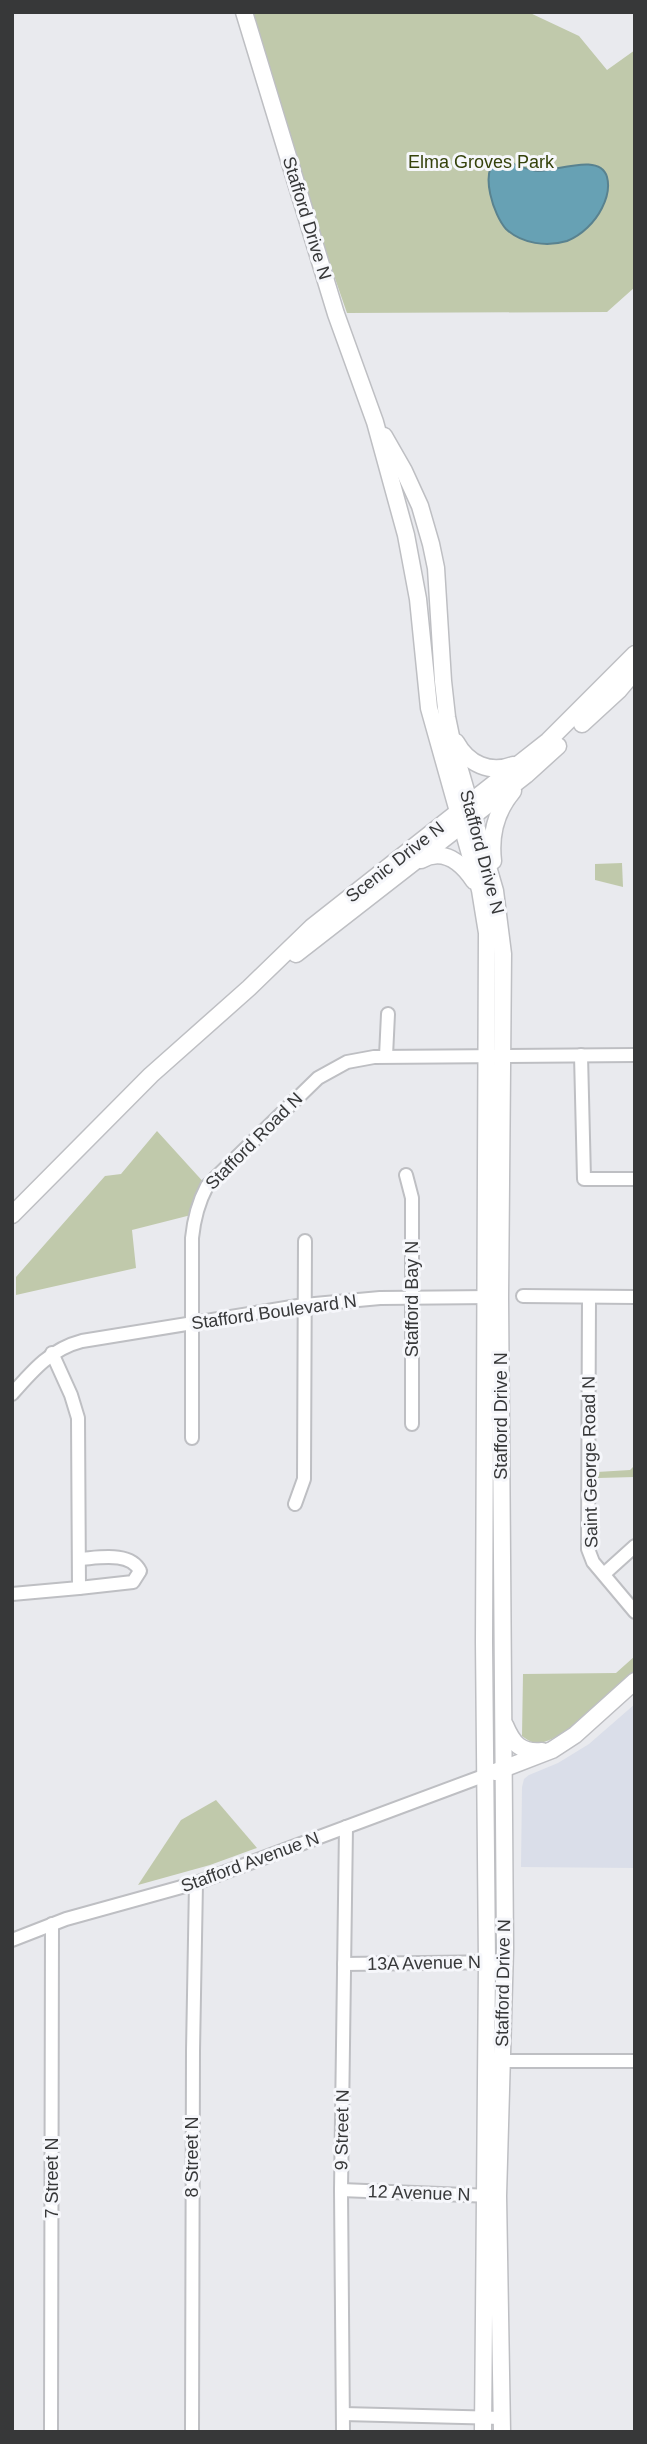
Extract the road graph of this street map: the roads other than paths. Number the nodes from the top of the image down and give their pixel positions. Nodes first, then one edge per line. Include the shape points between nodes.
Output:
1 (244, 12) edge
2 (375, 422) junction
3 (635, 654) edge
4 (635, 671) edge
5 (447, 717) junction
6 (525, 768) junction
7 (465, 814) junction
8 (410, 866) junction
9 (487, 890) junction
10 (249, 988) junction
11 (388, 1014) dead end
12 (501, 1055) junction
13 (581, 1055) junction
14 (635, 1055) edge
15 (386, 1056) junction
16 (484, 1057) junction
17 (406, 1175) dead end
18 (635, 1179) edge
19 (12, 1215) edge
20 (305, 1241) dead end
21 (523, 1296) dead end
22 (412, 1297) junction
23 (492, 1297) junction
24 (589, 1297) junction
25 (635, 1297) edge
26 (304, 1305) junction
27 (192, 1323) junction
28 (52, 1353) junction
29 (12, 1394) edge
30 (412, 1424) dead end
31 (192, 1438) dead end
32 (295, 1504) dead end
33 (635, 1546) edge
34 (79, 1559) junction
35 (604, 1574) junction
36 (79, 1588) junction
37 (12, 1594) edge
38 (635, 1612) edge
39 (635, 1681) edge
40 (503, 1719) junction
41 (552, 1750) junction
42 (503, 1770) junction
43 (486, 1775) junction
44 (346, 1827) junction
45 (196, 1883) junction
46 (52, 1923) junction
47 (12, 1940) edge
48 (487, 1962) junction
49 (504, 1962) junction
50 (344, 1964) junction
51 (494, 2061) junction
52 (635, 2061) edge
53 (341, 2190) junction
54 (491, 2196) junction
55 (342, 2414) junction
56 (483, 2424) edge
57 (502, 2425) edge
58 (51, 2432) edge
59 (192, 2432) edge
60 (342, 2432) edge

1 - 2 main road, Stafford Drive N via 336,314
2 - 5 main road, Stafford Drive N via 404,471 431,544
2 - 7 main road, Stafford Drive N via 413,562 429,708
3 - 6 main road, Scenic Drive N
4 - 6 main road, Scenic Drive N via 619,690
5 - 6 main road via 460,749 473,761 497,769
5 - 7 main road, Stafford Drive N
6 - 7 main road, Scenic Drive N
6 - 9 main road via 495,822 496,875
7 - 8 main road, Scenic Drive N
7 - 9 main road, Stafford Drive N
7 - 10 main road, Scenic Drive N via 312,928
8 - 9 main road via 428,856 450,859
8 - 10 main road, Scenic Drive N
9 - 12 main road, Stafford Drive N via 503,954
9 - 16 main road, Stafford Drive N
10 - 19 main road, Scenic Drive N via 151,1076
11 - 15 street
12 - 13 street, Stafford Road N
12 - 16 street, Stafford Road N
12 - 23 main road, Stafford Drive N
13 - 14 street, Stafford Road N
13 - 18 street via 584,1179
15 - 16 street, Stafford Road N
15 - 27 street, Stafford Road N via 347,1062 318,1078 207,1185 193,1225
16 - 23 main road, Stafford Drive N
17 - 22 street, Stafford Bay N via 412,1198
20 - 26 street
21 - 24 street
22 - 23 street, Stafford Boulevard N
22 - 26 street, Stafford Boulevard N
22 - 30 street, Stafford Bay N
23 - 40 main road, Stafford Drive N
23 - 43 main road, Stafford Drive N
24 - 25 street
24 - 35 street, Saint George Road N via 588,1549
26 - 27 street, Stafford Boulevard N
26 - 32 street via 304,1479
27 - 28 street, Stafford Boulevard N via 82,1341
27 - 31 street
28 - 29 street, Stafford Boulevard N
28 - 34 street via 78,1418
33 - 35 street
34 - 36 street
34 - 36 street via 126,1558 140,1571 125,1585
35 - 38 street, Saint George Road N
36 - 37 street
39 - 41 main road
40 - 41 main road via 511,1738 526,1751
40 - 42 main road, Stafford Drive N
41 - 42 main road
42 - 43 main road
42 - 49 main road, Stafford Drive N
43 - 44 street, Stafford Avenue N
43 - 48 main road, Stafford Drive N
44 - 45 street, Stafford Avenue N
44 - 50 street, 9 Street N
45 - 46 street, Stafford Avenue N
45 - 59 street, 8 Street N
46 - 47 street, Stafford Avenue N
46 - 58 street, 7 Street N
48 - 49 street, 13A Avenue N
48 - 50 street, 13A Avenue N
48 - 51 main road, Stafford Drive N
49 - 51 main road, Stafford Drive N
50 - 53 street, 9 Street N
51 - 52 street
51 - 54 main road, Stafford Drive N
53 - 54 street, 12 Avenue N
53 - 55 street, 9 Street N
54 - 56 main road, Stafford Drive N
54 - 57 main road, Stafford Drive N
55 - 56 street
55 - 60 street, 9 Street N
56 - 57 street

